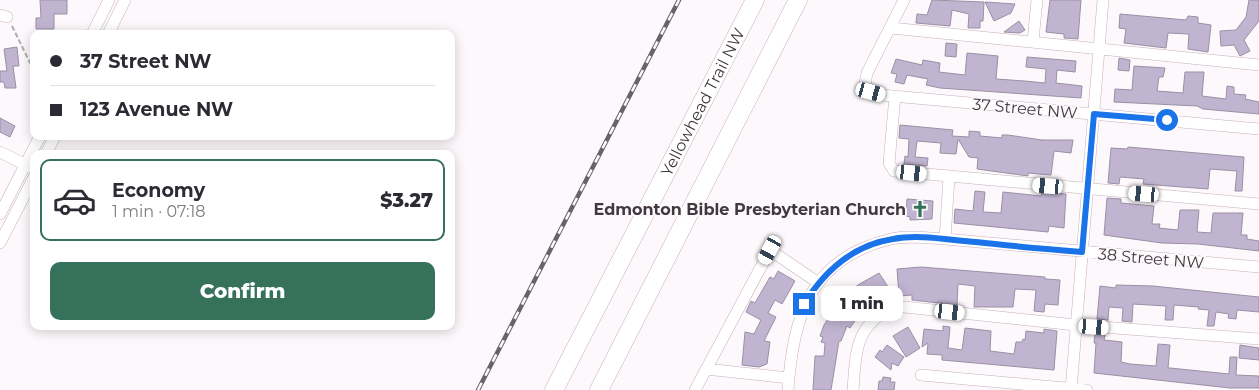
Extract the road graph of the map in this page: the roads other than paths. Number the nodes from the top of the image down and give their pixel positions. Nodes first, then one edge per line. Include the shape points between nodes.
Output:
1 (109, 0) edge
2 (125, 0) edge
3 (754, 0) edge
4 (798, 0) edge
5 (904, 0) edge
6 (1037, 0) edge
7 (1103, 0) edge
8 (890, 28) junction
9 (94, 30) edge
10 (110, 30) edge
11 (1034, 41) junction
12 (1099, 48) junction
13 (1259, 65) edge
14 (895, 96) junction
15 (1094, 114) junction
16 (1259, 129) edge
17 (0, 152) edge
18 (29, 167) edge
19 (949, 177) junction
20 (30, 185) edge
21 (1087, 190) junction
22 (1259, 204) edge
23 (0, 214) edge
24 (945, 239) junction
25 (0, 243) edge
26 (1082, 252) junction
27 (1259, 267) edge
28 (818, 282) junction
29 (1076, 325) junction
30 (1259, 339) edge
31 (706, 369) junction
32 (921, 375) dead end
33 (789, 378) junction
34 (1071, 389) edge
35 (554, 390) edge
36 (599, 390) edge
37 (695, 390) edge
38 (788, 390) edge
39 (853, 390) edge
40 (1087, 390) edge

1 - 9 street
2 - 10 street
3 - 35 highway, Yellowhead Trail NW
4 - 36 highway
5 - 8 street
6 - 11 street
7 - 12 street
8 - 11 street
8 - 14 street, 37 Street NW via 867,73 866,84 871,92
11 - 12 street
12 - 13 street
12 - 15 street
14 - 15 street, 37 Street NW
14 - 19 street via 889,163 894,171
15 - 16 street, 37 Street NW
15 - 21 street
17 - 18 street
18 - 23 street
19 - 21 street
19 - 24 street
20 - 25 street
21 - 22 street
21 - 26 street
24 - 26 street, 38 Street NW
24 - 28 street, 38 Street NW via 909,238 865,248 840,262
26 - 27 street, 38 Street NW
26 - 29 street
28 - 31 street via 770,250
28 - 33 street, 38 Street NW via 804,304 794,337
29 - 30 street
29 - 34 street
29 - 39 street via 895,306 879,313 859,340
31 - 33 street
31 - 37 street
32 - 34 street
33 - 38 street, 38 Street NW
34 - 40 street

